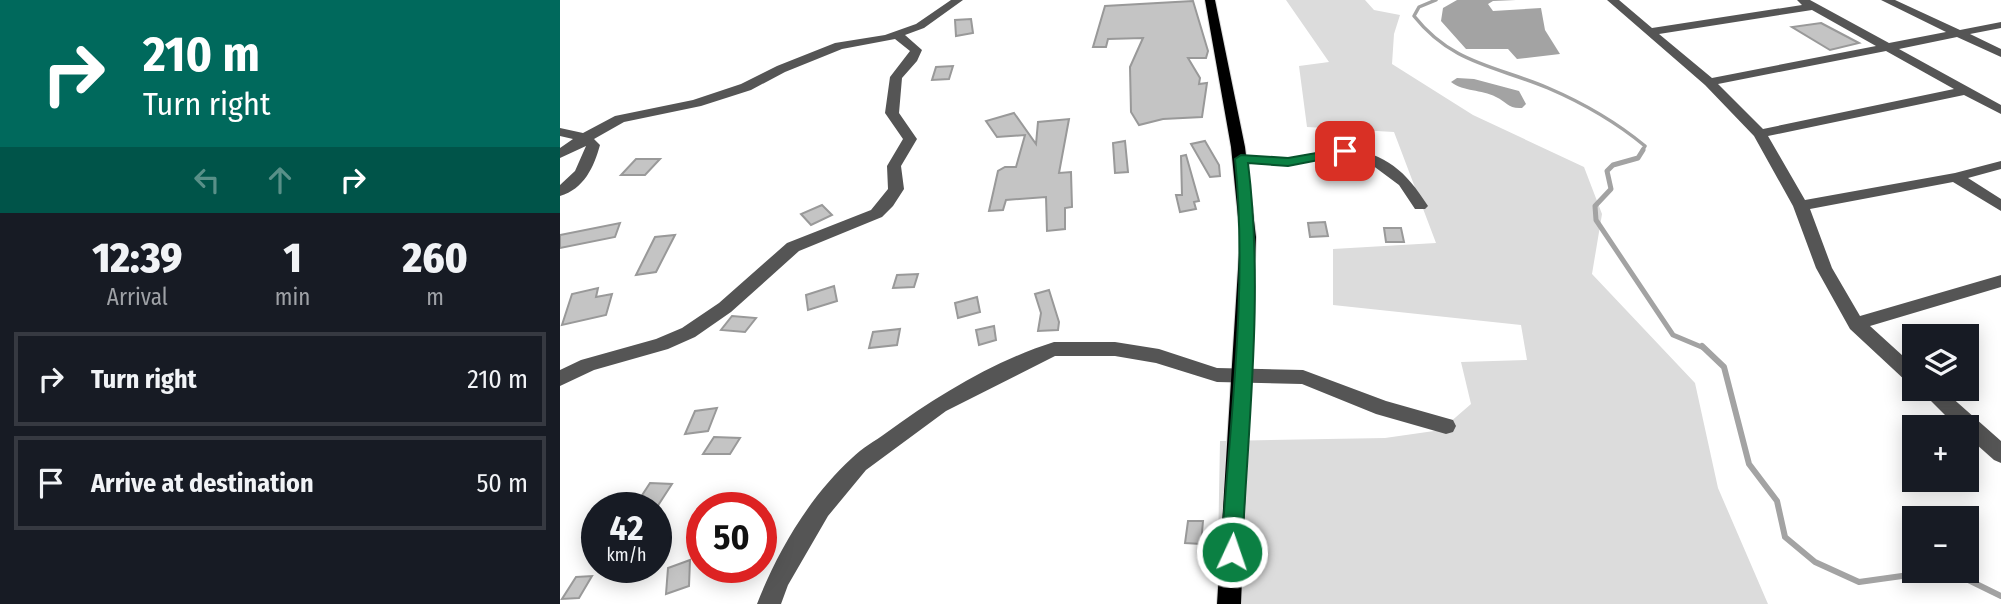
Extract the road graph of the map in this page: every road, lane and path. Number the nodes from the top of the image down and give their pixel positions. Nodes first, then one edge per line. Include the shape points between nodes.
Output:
1 (958, 0) edge
2 (1210, 0) edge
3 (1612, 0) edge
4 (1802, 0) edge
5 (1886, 0) edge
6 (1815, 6) junction
7 (2001, 25) edge
8 (1651, 32) junction
9 (1959, 32) junction
10 (897, 34) junction
11 (1892, 49) junction
12 (2001, 52) edge
13 (1709, 82) junction
14 (1965, 91) junction
15 (2001, 110) edge
16 (560, 132) edge
17 (1760, 134) junction
18 (584, 138) junction
19 (560, 154) edge
20 (1241, 159) junction
21 (2001, 165) edge
22 (1956, 177) junction
23 (560, 191) edge
24 (1420, 206) dead end
25 (1801, 206) junction
26 (2001, 206) edge
27 (1992, 284) edge
28 (2001, 299) edge
29 (1856, 324) junction
30 (1902, 366) edge
31 (1241, 376) junction
32 (560, 379) edge
33 (1942, 401) edge
34 (1446, 426) dead end
35 (2001, 454) edge
36 (769, 604) edge
37 (1229, 604) edge

1 - 10 street via 941,14
2 - 20 main road
3 - 8 street
4 - 6 street
5 - 9 street
6 - 8 street
6 - 11 street
7 - 9 street
8 - 13 street
9 - 11 street
9 - 12 street
10 - 18 street via 839,46 746,87 620,119
10 - 32 street via 916,50 896,77 892,113 910,139 908,149 894,163 891,174 896,189 891,200 860,224 823,233 792,248 727,305 674,340 595,363
11 - 13 street
11 - 14 street
13 - 17 street
14 - 15 street
14 - 17 street
16 - 18 street
17 - 25 street
18 - 19 street
18 - 23 street via 593,145 590,156 578,182
20 - 24 street via 1288,162 1345,151 1369,156 1405,182
20 - 31 main road via 1248,237
21 - 22 street
22 - 25 street
22 - 26 street
25 - 29 street via 1824,268
27 - 28 street
27 - 29 street
29 - 30 street
31 - 34 street via 1303,377
31 - 36 street via 1217,375 1159,356 1115,349 1054,349 1026,360 939,405 859,464 820,509
31 - 37 main road
33 - 35 street

